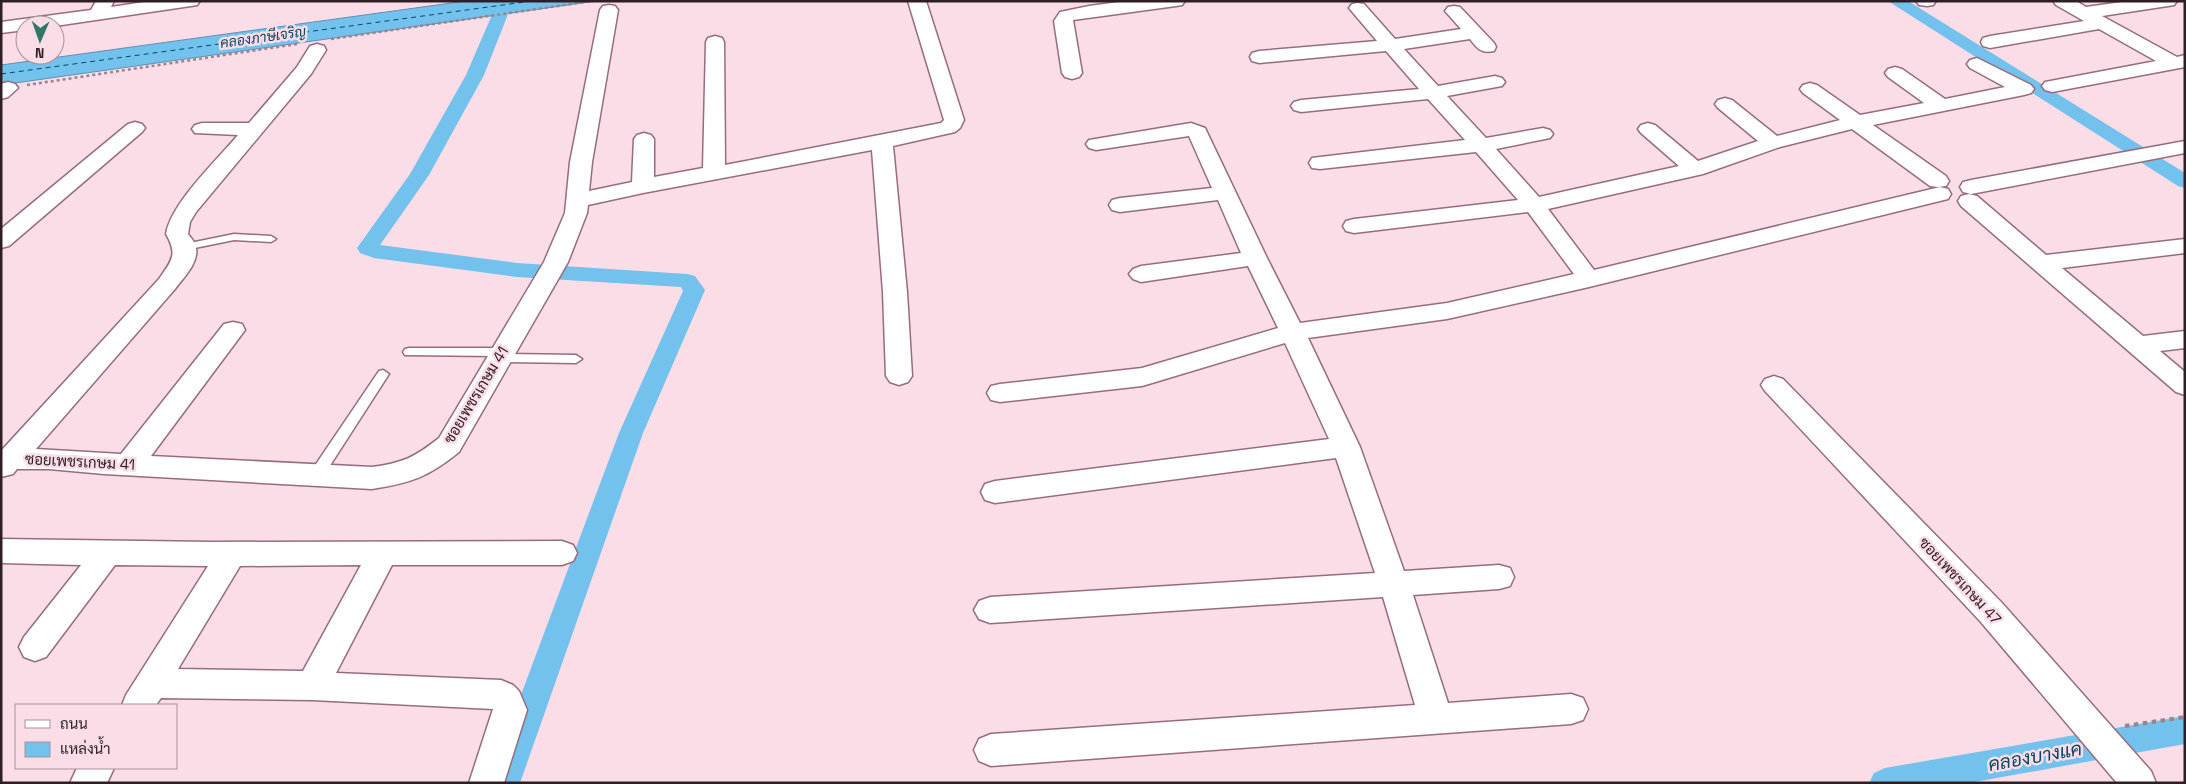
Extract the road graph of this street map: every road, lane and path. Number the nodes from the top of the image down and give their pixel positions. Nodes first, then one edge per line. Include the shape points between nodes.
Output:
1 (191, 1) edge
2 (917, 1) edge
3 (1176, 1) edge
4 (2062, 1) edge
5 (2168, 1) edge
6 (1147, 3) edge
7 (601, 6) edge
8 (1076, 7) edge
9 (102, 8) edge
10 (1358, 8) dead end
11 (1454, 12) dead end
12 (2084, 13) junction
13 (2102, 23) junction
14 (1, 28) edge
15 (715, 42) dead end
16 (1990, 42) dead end
17 (315, 44) junction
18 (1390, 45) junction
19 (1259, 57) dead end
20 (2180, 62) edge
21 (1977, 64) dead end
22 (1072, 73) dead end
23 (1895, 73) dead end
24 (1495, 82) dead end
25 (2052, 86) dead end
26 (1810, 89) dead end
27 (4, 90) edge
28 (1433, 93) junction
29 (1725, 104) dead end
30 (1941, 105) junction
31 (1301, 106) dead end
32 (1856, 122) junction
33 (135, 128) dead end
34 (202, 128) dead end
35 (252, 129) junction
36 (1648, 129) dead end
37 (1543, 134) dead end
38 (644, 139) dead end
39 (882, 142) junction
40 (1773, 143) junction
41 (1096, 144) dead end
42 (1481, 145) junction
43 (2185, 147) edge
44 (1320, 163) dead end
45 (1695, 169) junction
46 (714, 172) junction
47 (643, 186) junction
48 (1939, 187) junction
49 (1225, 193) junction
50 (1970, 194) junction
51 (576, 201) junction
52 (1120, 205) dead end
53 (1534, 205) junction
54 (1354, 226) dead end
55 (271, 239) dead end
56 (1, 241) edge
57 (2185, 246) edge
58 (185, 247) junction
59 (1255, 258) junction
60 (2041, 263) junction
61 (1142, 274) dead end
62 (1589, 279) junction
63 (233, 330) dead end
64 (1293, 333) junction
65 (2185, 339) edge
66 (2136, 346) junction
67 (409, 352) dead end
68 (501, 355) junction
69 (576, 359) dead end
70 (383, 374) dead end
71 (899, 376) dead end
72 (1774, 385) dead end
73 (2185, 386) edge
74 (1000, 393) dead end
75 (1346, 448) junction
76 (6, 464) edge
77 (128, 465) junction
78 (317, 474) junction
79 (995, 492) dead end
80 (1, 551) edge
81 (384, 552) junction
82 (232, 553) junction
83 (562, 553) dead end
84 (106, 555) junction
85 (1499, 577) dead end
86 (1394, 584) junction
87 (990, 610) dead end
88 (35, 647) dead end
89 (312, 686) junction
90 (145, 694) edge
91 (1571, 709) dead end
92 (2185, 717) edge
93 (1436, 718) junction
94 (2096, 731) junction
95 (991, 750) dead end
96 (96, 769) edge
97 (2129, 771) edge
98 (87, 783) edge
99 (486, 783) edge

1 - 9 street
2 - 39 street via 954,120 953,124 940,131
3 - 6 street
4 - 12 street
5 - 12 street
6 - 8 street
7 - 17 path via 508,12
7 - 51 street, ซอยเพชรเกษม 41
8 - 22 street via 1064,21
9 - 14 street
10 - 18 street
11 - 18 street via 1480,40
12 - 13 street
13 - 16 street
13 - 20 street
15 - 46 street
17 - 27 path
17 - 35 street via 304,70
18 - 19 street
18 - 28 street
20 - 25 street
21 - 30 street via 2024,89
23 - 30 street
24 - 28 street
26 - 32 street
28 - 31 street
28 - 42 street
29 - 40 street
30 - 32 street
32 - 40 street
32 - 48 street
33 - 56 street
34 - 35 street
35 - 58 street via 178,222 177,234
36 - 45 street
37 - 42 street
38 - 47 street
39 - 46 street
39 - 71 street
40 - 45 street
41 - 49 street via 1190,129 1198,132
42 - 44 street
42 - 53 street
43 - 50 street
45 - 53 street
46 - 47 street
47 - 51 street
48 - 50 street via 1956,201
48 - 62 street
49 - 52 street
49 - 59 street
50 - 60 street
51 - 68 street, ซอยเพชรเกษม 41 via 576,213 549,273
53 - 54 street
53 - 62 street
55 - 58 lane via 234,237
57 - 60 street
58 - 76 street, ซอยเพชรเกษม 41 via 184,260 168,284
59 - 61 street
59 - 64 street
60 - 66 street
62 - 64 street via 1447,311
63 - 77 street
64 - 74 street via 1142,377
64 - 75 street
65 - 66 street
66 - 73 street
67 - 68 lane
68 - 69 lane
68 - 78 street, ซอยเพชรเกษม 41 via 449,444 429,461 402,474 372,478
70 - 78 lane
72 - 94 street, ซอยเพชรเกษม 47 via 1991,612
75 - 79 street
75 - 86 street
76 - 77 street, ซอยเพชรเกษม 41 via 49,459
77 - 78 street, ซอยเพชรเกษม 41
80 - 84 street
81 - 82 street
81 - 83 street
81 - 89 street
82 - 84 street
82 - 90 street
84 - 88 street
85 - 86 street
86 - 87 street
86 - 93 street
89 - 90 street
89 - 99 street via 501,695 510,710
91 - 93 street
92 - 94 path
93 - 95 street
94 - 97 street, ซอยเพชรเกษม 47
96 - 98 street

